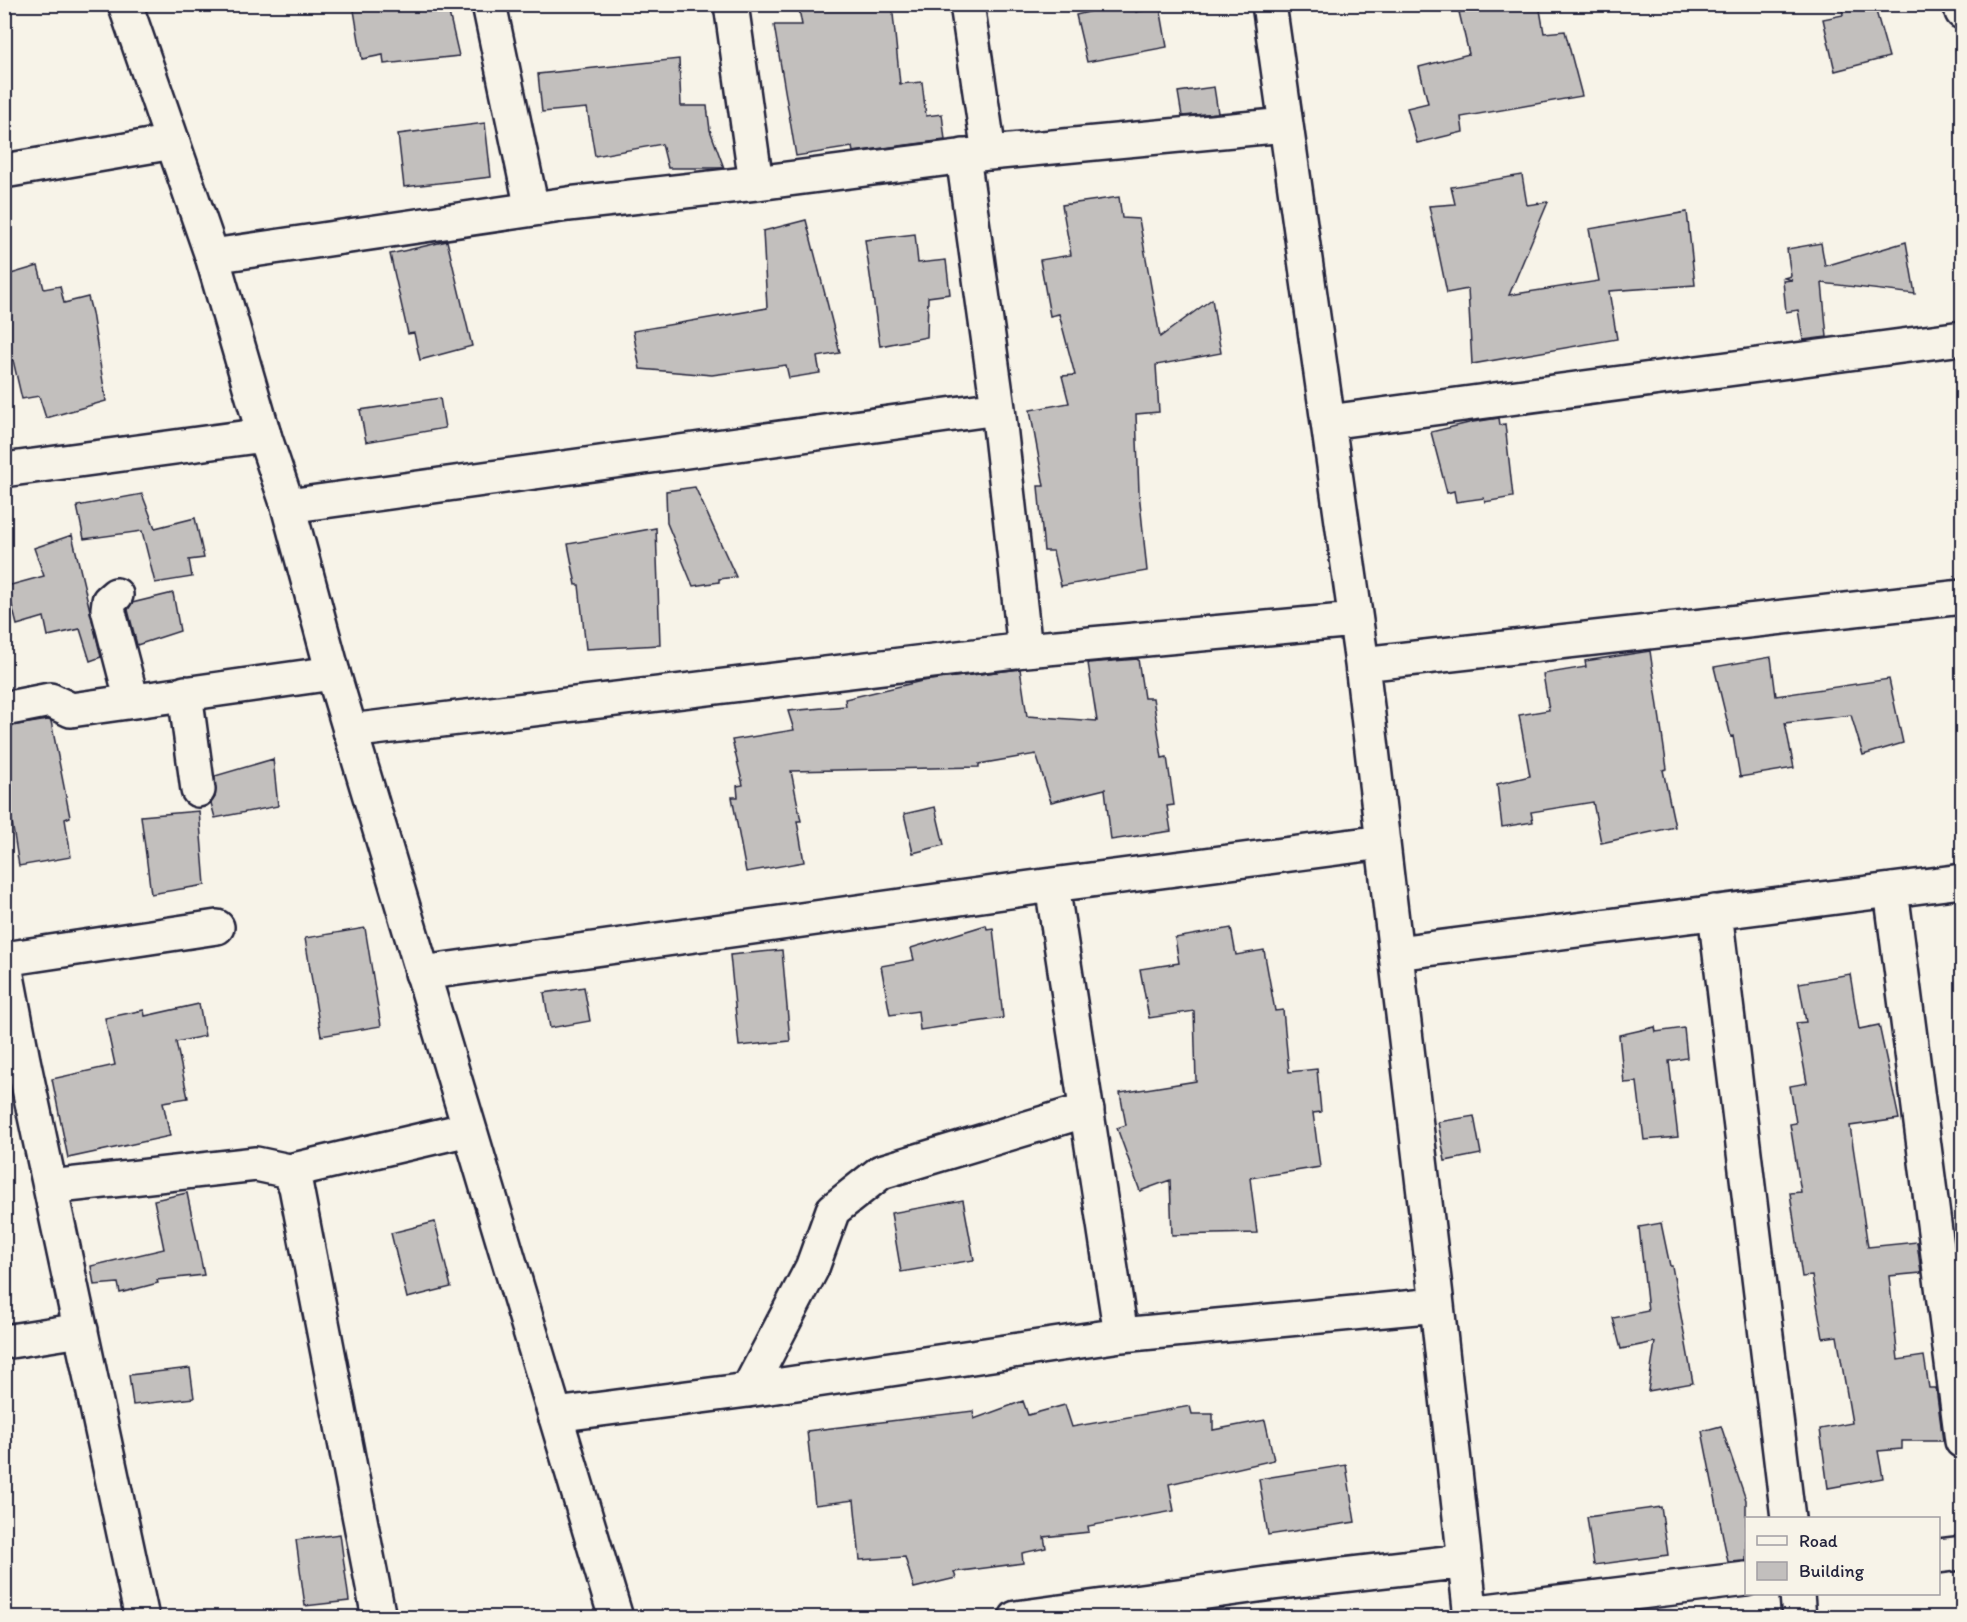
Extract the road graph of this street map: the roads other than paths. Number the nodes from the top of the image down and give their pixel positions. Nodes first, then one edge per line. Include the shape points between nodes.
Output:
1 (125, 4) edge
2 (489, 4) edge
3 (730, 4) edge
4 (967, 4) edge
5 (1269, 4) edge
6 (1962, 4) edge
7 (1962, 12) edge
8 (1286, 125) junction
9 (173, 142) junction
10 (976, 155) junction
11 (4, 171) edge
12 (756, 183) junction
13 (532, 209) junction
14 (212, 256) junction
15 (1962, 338) edge
16 (998, 408) junction
17 (1328, 422) junction
18 (264, 435) junction
19 (4, 470) edge
20 (288, 506) junction
21 (116, 595) dead end
22 (1962, 597) edge
23 (1356, 620) junction
24 (1025, 650) junction
25 (1362, 664) junction
26 (333, 673) junction
27 (185, 693) junction
28 (132, 701) junction
29 (4, 709) edge
30 (350, 731) junction
31 (198, 790) dead end
32 (1383, 842) junction
33 (1962, 881) edge
34 (1052, 885) junction
35 (1891, 890) junction
36 (1715, 912) junction
37 (217, 927) dead end
38 (1396, 953) junction
39 (4, 960) edge
40 (422, 973) junction
41 (17, 1095) edge
42 (1087, 1110) junction
43 (469, 1129) junction
44 (289, 1171) junction
45 (50, 1187) junction
46 (1437, 1305) junction
47 (81, 1330) junction
48 (1121, 1335) junction
49 (4, 1342) edge
50 (748, 1390) junction
51 (555, 1415) junction
52 (1962, 1441) edge
53 (1788, 1517) edge
54 (1962, 1553) edge
55 (1940, 1556) edge
56 (1464, 1561) junction
57 (1745, 1579) edge
58 (1797, 1595) edge
59 (1470, 1615) edge
60 (142, 1617) edge
61 (379, 1617) edge
62 (616, 1617) edge
63 (1016, 1617) edge
64 (1799, 1617) edge

1 - 9 street
2 - 13 street
3 - 12 street
4 - 10 street
5 - 8 street
6 - 7 street
8 - 10 street
8 - 17 street
9 - 11 street
9 - 14 street
10 - 12 street
10 - 16 street
12 - 13 street
13 - 14 street
14 - 18 street
15 - 17 street
16 - 20 street
16 - 24 street
17 - 23 street
18 - 19 street
18 - 20 street
20 - 26 street
21 - 28 street via 109,601 108,609
22 - 25 street
23 - 24 street
23 - 25 street
24 - 30 street
25 - 32 street
26 - 27 street
26 - 30 street
27 - 28 street
27 - 31 street
28 - 29 street via 71,710 50,700
30 - 40 street
32 - 34 street
32 - 38 street
33 - 35 street
34 - 40 street
34 - 42 street
35 - 36 street
35 - 52 street
36 - 38 street
36 - 53 street
37 - 39 street
38 - 46 street
39 - 41 street
40 - 43 street
41 - 45 street
42 - 48 street
42 - 50 street via 881,1172 833,1209 812,1268
43 - 44 street
43 - 51 street
44 - 45 street via 255,1164
44 - 61 street via 296,1187
45 - 47 street
46 - 48 street
46 - 56 street
47 - 49 street
47 - 60 street
48 - 50 street
50 - 51 street
51 - 62 street
54 - 55 street
56 - 59 street
56 - 63 street
57 - 59 street
58 - 64 street

